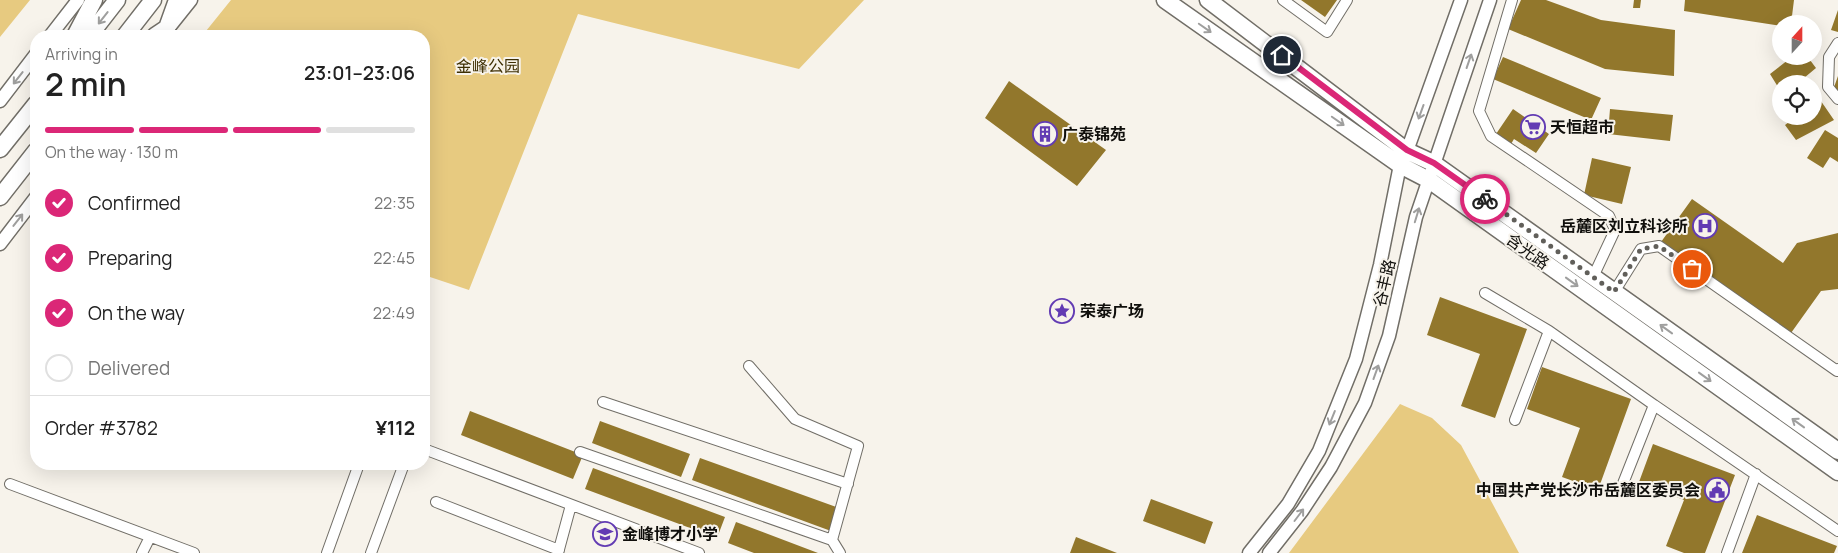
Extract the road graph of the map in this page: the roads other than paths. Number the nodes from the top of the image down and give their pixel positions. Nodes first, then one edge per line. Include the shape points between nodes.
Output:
1 (78, 0) edge
2 (94, 0) edge
3 (117, 0) edge
4 (153, 0) edge
5 (177, 0) edge
6 (191, 0) edge
7 (1165, 0) edge
8 (1283, 0) edge
9 (1347, 0) edge
10 (1461, 0) edge
11 (1490, 0) edge
12 (1512, 0) edge
13 (1217, 2) edge
14 (55, 30) edge
15 (78, 30) edge
16 (94, 30) edge
17 (130, 30) edge
18 (163, 30) edge
19 (165, 30) edge
20 (1838, 43) edge
21 (30, 62) edge
22 (1838, 99) edge
23 (0, 101) edge
24 (30, 112) edge
25 (0, 149) edge
26 (1403, 158) junction
27 (30, 159) edge
28 (1434, 163) junction
29 (1429, 180) junction
30 (0, 197) edge
31 (30, 205) edge
32 (0, 244) edge
33 (1593, 276) junction
34 (1614, 292) junction
35 (1485, 293) dead end
36 (1549, 331) junction
37 (749, 366) dead end
38 (1838, 370) edge
39 (603, 402) dead end
40 (1654, 405) junction
41 (1515, 420) dead end
42 (430, 451) edge
43 (580, 452) dead end
44 (1838, 452) edge
45 (357, 470) edge
46 (402, 470) edge
47 (1838, 472) edge
48 (1756, 474) junction
49 (10, 484) dead end
50 (848, 484) junction
51 (1620, 491) dead end
52 (436, 502) dead end
53 (571, 505) junction
54 (1838, 531) edge
55 (150, 537) junction
56 (832, 540) junction
57 (558, 551) edge
58 (142, 553) edge
59 (194, 553) edge
60 (327, 553) edge
61 (371, 553) edge
62 (699, 553) edge
63 (840, 553) edge
64 (1249, 553) edge
65 (1269, 553) edge
66 (1727, 553) edge

1 - 14 street
2 - 15 main road
3 -> 16 main road
4 - 17 main road
5 - 18 main road
6 - 19 street
7 -> 26 main road, 含光路
8 - 9 street via 1327,32
10 -> 26 street, 谷丰路
28 -> 11 street, 谷丰路
12 - 33 street via 1479,111 1491,136 1609,216 1615,230
13 - 26 main road, 含光路
20 - 22 street via 1829,57 1828,87
21 -> 23 street
24 - 25 main road
26 - 28 main road, 含光路
26 - 29 main road, 含光路
26 -> 64 street, 谷丰路 via 1356,359 1319,451 1288,504
27 - 30 main road
28 - 29 street, 谷丰路
28 - 33 main road, 含光路
29 -> 47 main road, 含光路
65 -> 29 street, 谷丰路 via 1331,467 1365,403 1389,336 1416,217
32 -> 31 street
33 - 34 main road, 含光路
34 - 38 street via 1641,249 1659,246
44 -> 34 main road, 含光路
35 - 36 street
36 - 40 street
36 - 41 street
37 - 50 street via 795,419 858,446
39 - 50 street
40 - 48 street
40 - 51 street
42 - 53 street
43 - 56 street
45 - 60 street
46 - 61 street
48 - 54 street
48 - 66 street
49 - 55 street
50 - 56 street
52 - 57 street
53 - 57 street
53 - 62 street
55 - 58 street
55 - 59 street
56 - 63 street

